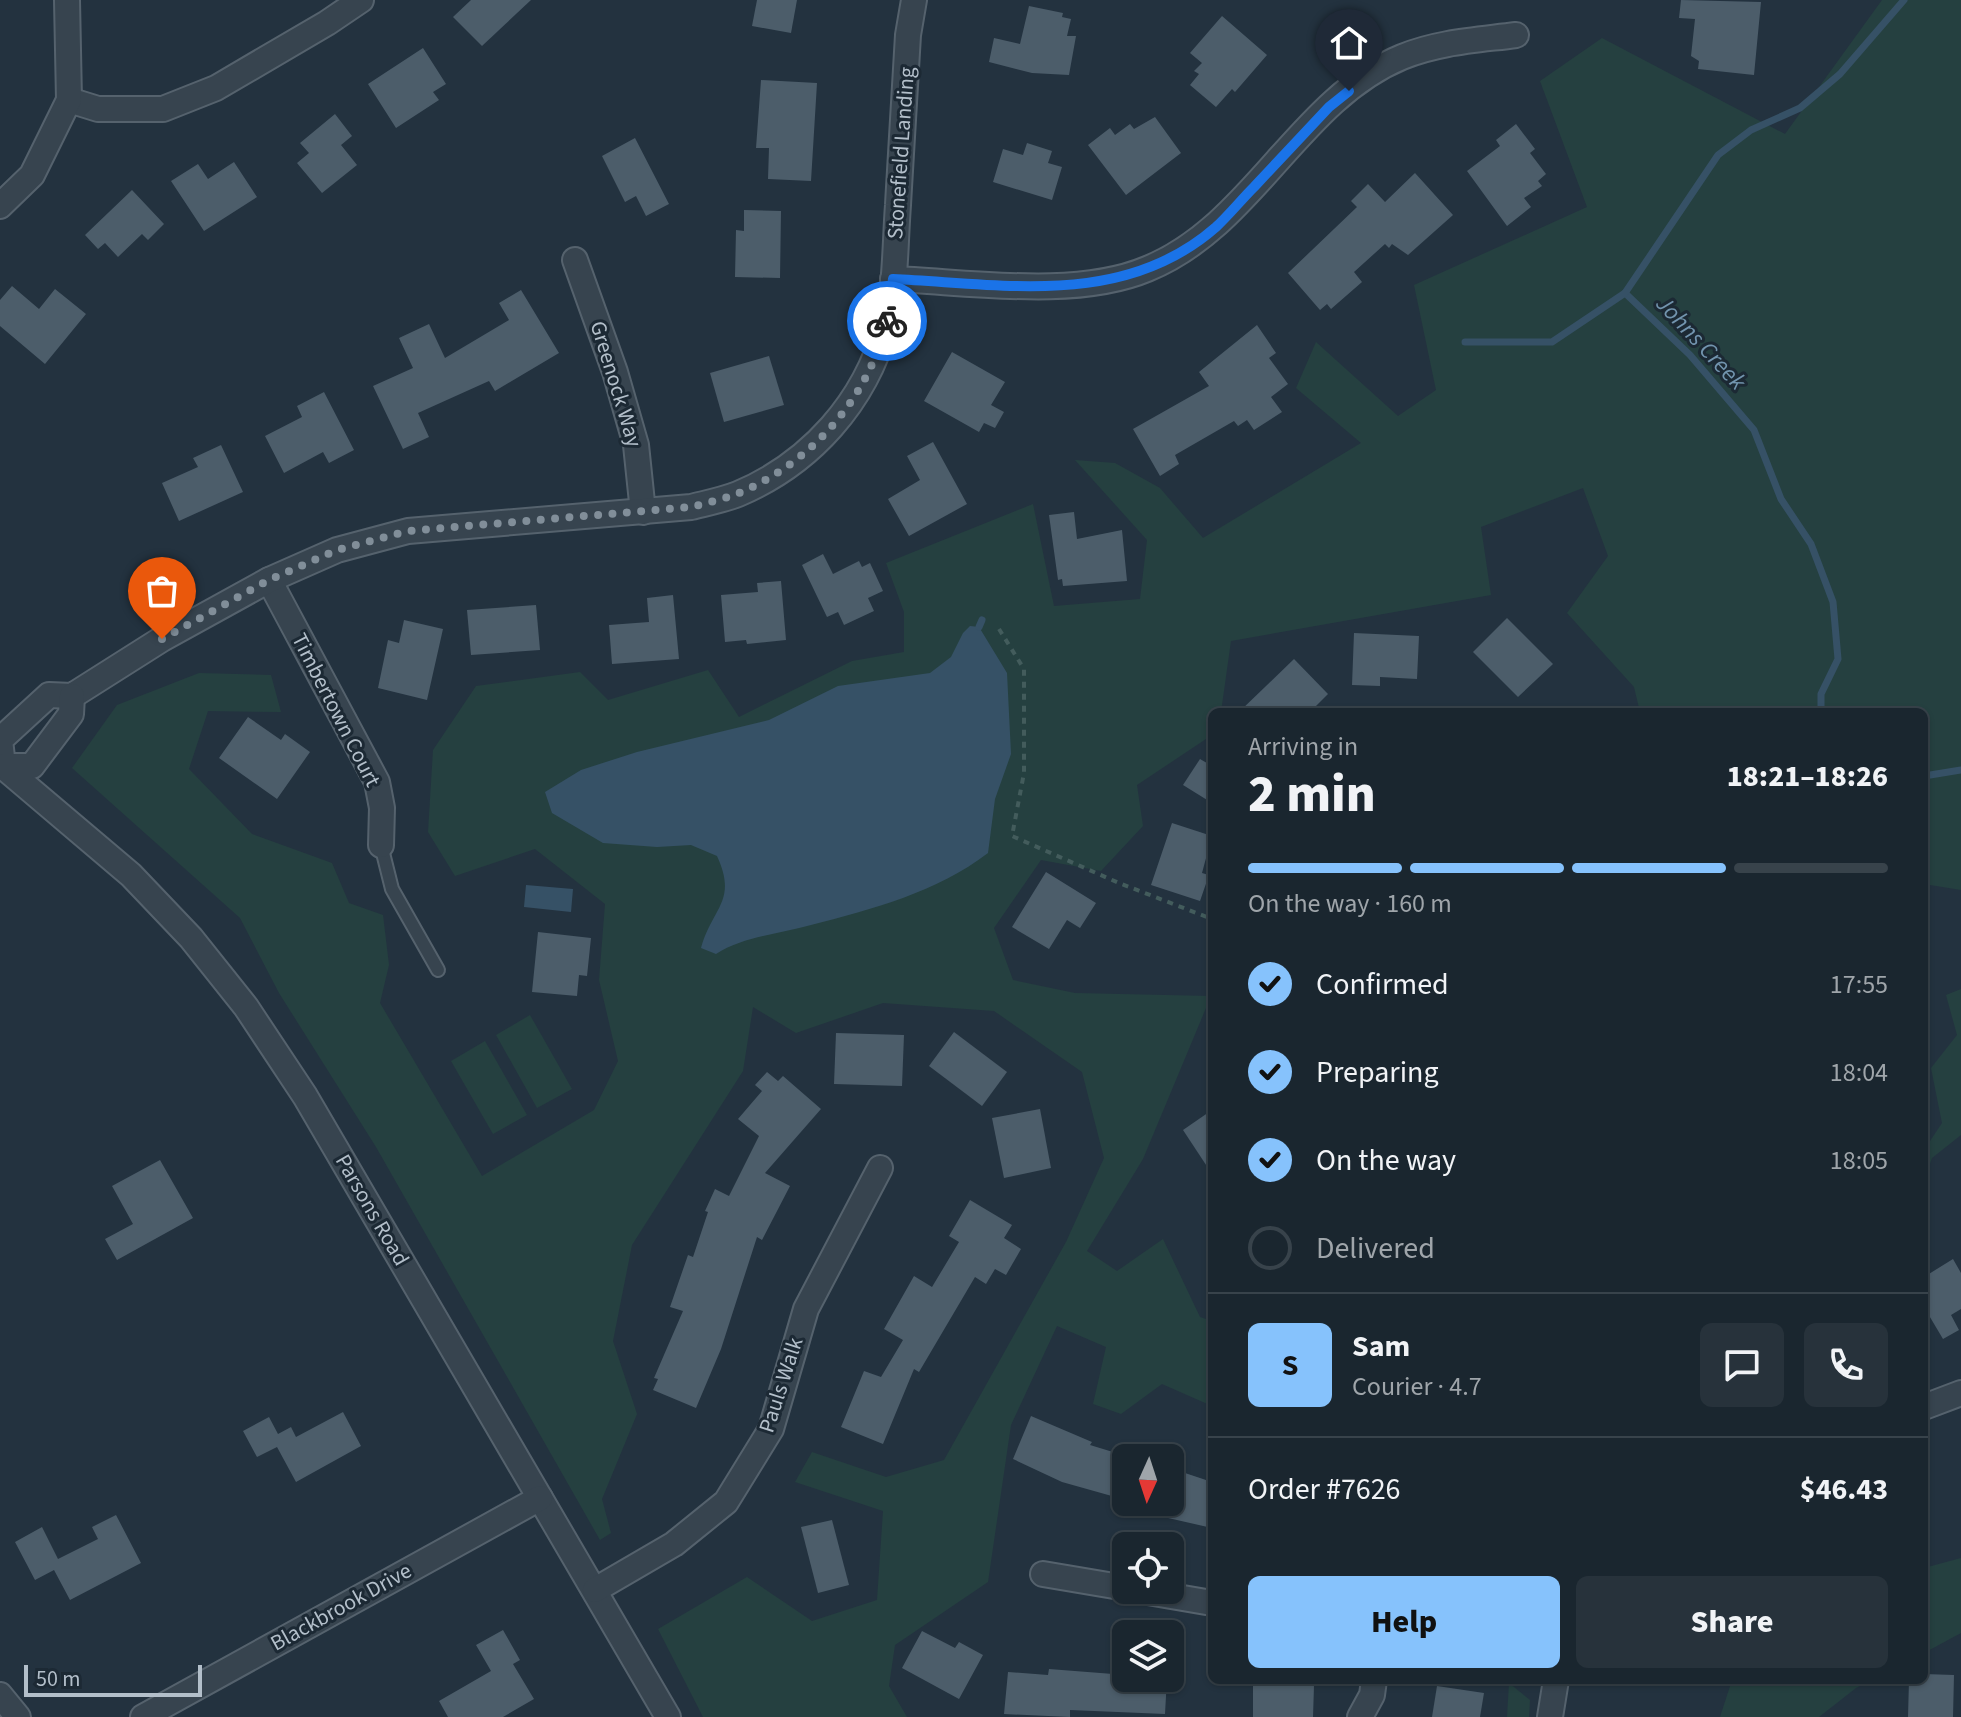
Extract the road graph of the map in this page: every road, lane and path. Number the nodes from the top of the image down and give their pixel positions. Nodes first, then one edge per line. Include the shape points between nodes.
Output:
1 (67, 0) edge
2 (361, 0) edge
3 (914, 0) edge
4 (1516, 35) dead end
5 (69, 100) junction
6 (0, 206) edge
7 (575, 260) dead end
8 (893, 279) junction
9 (643, 512) junction
10 (269, 580) junction
11 (999, 629) dead end
12 (72, 696) junction
13 (1, 765) edge
14 (381, 845) joint
15 (1208, 917) edge
16 (438, 970) dead end
17 (880, 1168) dead end
18 (1961, 1393) edge
19 (1928, 1405) edge
20 (540, 1498) junction
21 (1043, 1574) dead end
22 (1112, 1586) edge
23 (595, 1590) junction
24 (1184, 1598) edge
25 (1208, 1602) edge
26 (1373, 1684) edge
27 (1555, 1684) edge
28 (0, 1695) edge
29 (18, 1717) edge
30 (143, 1717) edge
31 (668, 1717) edge
32 (1360, 1717) edge
33 (1550, 1717) edge

1 - 5 street
2 - 5 street via 216,88 163,109 98,109
3 - 8 street, Stonefield Landing
4 - 8 street via 1435,46 1370,74 1329,107 1216,227 1183,252 1146,270 1066,287
5 - 6 street via 32,175
7 - 9 street, Greenock Way via 636,445
8 - 9 street, Stonefield Landing via 871,369 847,409 816,444 779,473 737,494 691,507
9 - 10 street, Stonefield Landing via 408,531 337,550
10 - 12 street, Stonefield Landing
10 - 14 street, Timbertown Court via 377,782
11 - 15 path via 1024,669 1024,773 1012,836
12 - 13 street via 71,714 32,766
12 - 13 street, Stonefield Landing via 49,695 0,740
13 - 20 street, Parsons Road via 131,875 246,1007 311,1105
14 - 16 lane via 392,889
17 - 23 street, Pauls Walk via 806,1309 771,1429 726,1502 674,1544
18 - 19 street
20 - 23 street, Parsons Road
20 - 30 street, Blackbrook Drive
21 - 22 street
23 - 31 street, Parsons Road
24 - 25 street
26 - 32 street
27 - 33 street
28 - 29 street

